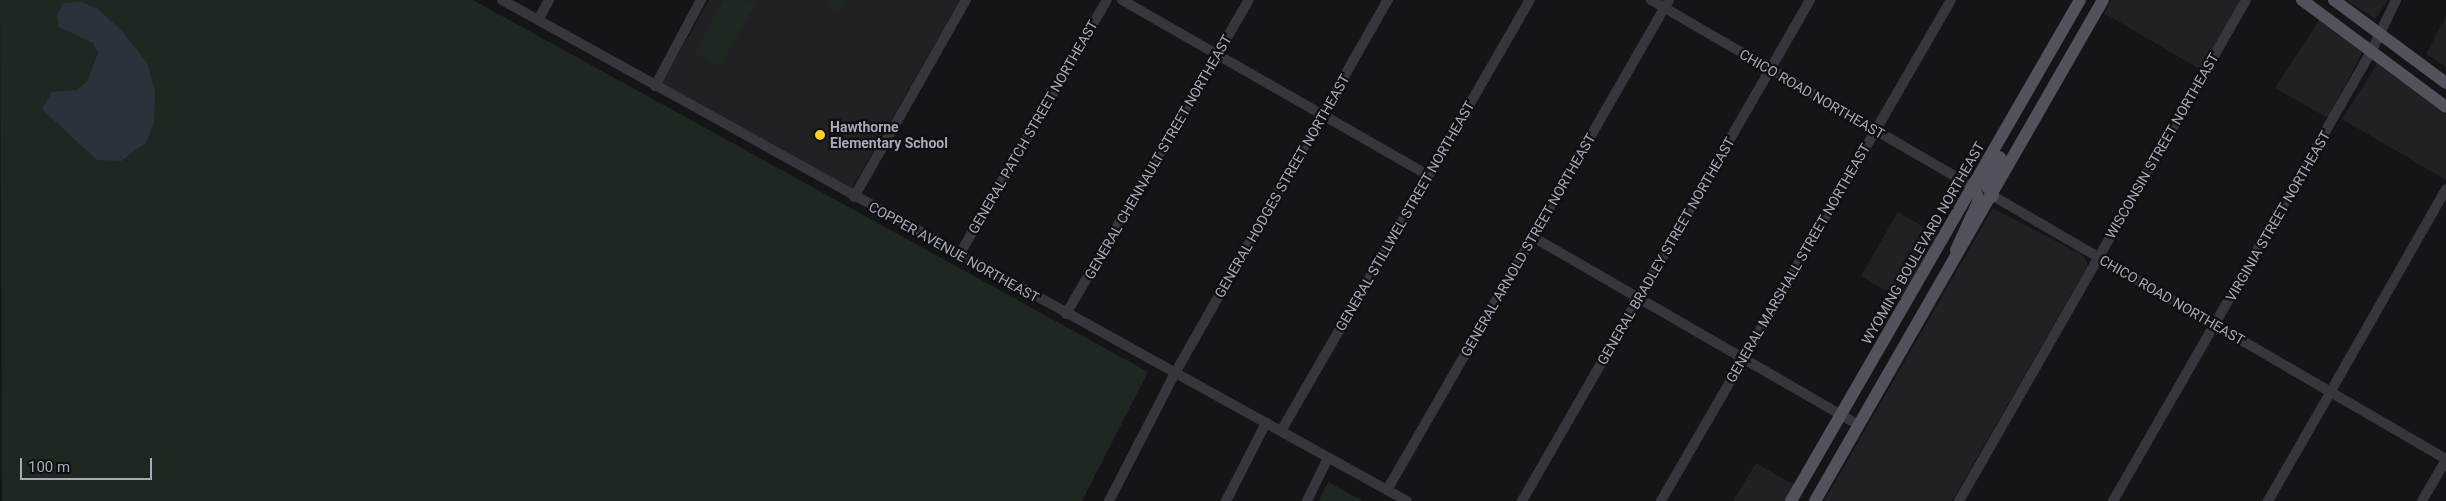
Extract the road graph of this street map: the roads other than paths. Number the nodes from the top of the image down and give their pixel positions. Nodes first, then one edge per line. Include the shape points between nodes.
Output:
1 (502, 0) edge
2 (549, 0) edge
3 (701, 0) edge
4 (966, 0) edge
5 (1108, 0) edge
6 (1122, 0) edge
7 (1249, 0) edge
8 (1388, 0) edge
9 (1530, 0) edge
10 (1651, 0) edge
11 (1810, 0) edge
12 (1951, 0) edge
13 (2080, 0) edge
14 (2103, 0) edge
15 (2246, 0) edge
16 (2302, 0) edge
17 (2334, 0) edge
18 (2396, 0) edge
19 (1667, 4) edge
20 (538, 20) junction
21 (2378, 32) junction
22 (2372, 52) junction
23 (1218, 55) junction
24 (1770, 70) junction
25 (2446, 83) edge
26 (655, 86) junction
27 (2446, 107) edge
28 (2017, 110) junction
29 (1322, 115) junction
30 (1875, 130) junction
31 (1428, 176) junction
32 (1974, 187) junction
33 (2446, 189) edge
34 (1993, 196) junction
35 (854, 197) junction
36 (1532, 237) junction
37 (959, 255) junction
38 (2098, 257) junction
39 (1955, 260) junction
40 (1638, 298) junction
41 (1066, 314) junction
42 (2215, 325) junction
43 (1744, 359) junction
44 (1175, 373) junction
45 (2330, 392) junction
46 (1841, 416) junction
47 (1266, 423) junction
48 (1858, 426) junction
49 (1281, 431) junction
50 (1328, 458) junction
51 (2446, 459) edge
52 (1387, 490) junction
53 (1110, 501) edge
54 (1226, 501) edge
55 (1307, 501) edge
56 (1407, 501) edge
57 (1522, 501) edge
58 (1661, 501) edge
59 (1791, 501) edge
60 (1815, 501) edge
61 (1959, 501) edge
62 (2113, 501) edge
63 (2268, 501) edge
64 (2422, 501) edge

1 - 20 street, COPPER AVENUE NORTHEAST
2 - 20 street
3 - 26 street
4 - 35 street
5 - 37 street, GENERAL PATCH STREET NORTHEAST
6 - 23 street
7 - 23 street, GENERAL CHENNAULT STREET NORTHEAST
8 - 29 street, GENERAL HODGES STREET NORTHEAST
9 - 31 street, GENERAL STILLWEL STREET NORTHEAST
10 - 19 street, CHICO ROAD NORTHEAST
11 - 24 street, GENERAL BRADLEY STREET NORTHEAST
12 - 30 street, GENERAL MARSHALL STREET NORTHEAST
13 - 28 main road, WYOMING BOULEVARD NORTHEAST
14 - 34 main road
15 - 38 street, WISCONSIN STREET NORTHEAST
16 - 22 main road
17 - 21 main road
18 - 21 street, VIRGINIA STREET NORTHEAST
19 - 24 street, CHICO ROAD NORTHEAST
19 - 36 street, GENERAL ARNOLD STREET NORTHEAST
20 - 26 street, COPPER AVENUE NORTHEAST
21 - 22 street, VIRGINIA STREET NORTHEAST
21 - 25 main road
22 - 27 main road
22 - 42 street, VIRGINIA STREET NORTHEAST
23 - 29 street
23 - 41 street, GENERAL CHENNAULT STREET NORTHEAST
24 - 30 street, CHICO ROAD NORTHEAST
24 - 40 street, GENERAL BRADLEY STREET NORTHEAST
26 - 35 street, COPPER AVENUE NORTHEAST
28 - 32 main road, WYOMING BOULEVARD NORTHEAST
28 - 34 main road via 2017,126 1986,184
29 - 31 street
29 - 44 street, GENERAL HODGES STREET NORTHEAST
30 - 32 street, CHICO ROAD NORTHEAST
30 - 43 street, GENERAL MARSHALL STREET NORTHEAST
31 - 49 street, GENERAL STILLWEL STREET NORTHEAST
32 - 39 main road via 1979,200 1958,238
32 - 46 main road, WYOMING BOULEVARD NORTHEAST
33 - 45 street
34 - 38 street, CHICO ROAD NORTHEAST
34 - 39 main road
35 - 37 street, COPPER AVENUE NORTHEAST
36 - 40 street
36 - 52 street, GENERAL ARNOLD STREET NORTHEAST
37 - 41 street, COPPER AVENUE NORTHEAST
38 - 42 street, CHICO ROAD NORTHEAST
38 - 61 street, WISCONSIN STREET NORTHEAST
39 - 48 main road
40 - 43 street
40 - 57 street, GENERAL BRADLEY STREET NORTHEAST
41 - 44 street, COPPER AVENUE NORTHEAST
42 - 45 street, CHICO ROAD NORTHEAST
42 - 62 street, VIRGINIA STREET NORTHEAST
43 - 46 street
43 - 58 street, GENERAL MARSHALL STREET NORTHEAST
44 - 47 street, COPPER AVENUE NORTHEAST
44 - 53 street, GENERAL HODGES STREET NORTHEAST
45 - 51 street, CHICO ROAD NORTHEAST
45 - 63 street
46 - 48 street
46 - 59 main road, WYOMING BOULEVARD NORTHEAST
47 - 49 street, COPPER AVENUE NORTHEAST
47 - 54 street
48 - 60 main road
49 - 50 street, COPPER AVENUE NORTHEAST
50 - 52 street, COPPER AVENUE NORTHEAST
50 - 55 street
51 - 64 street
52 - 56 street, COPPER AVENUE NORTHEAST

